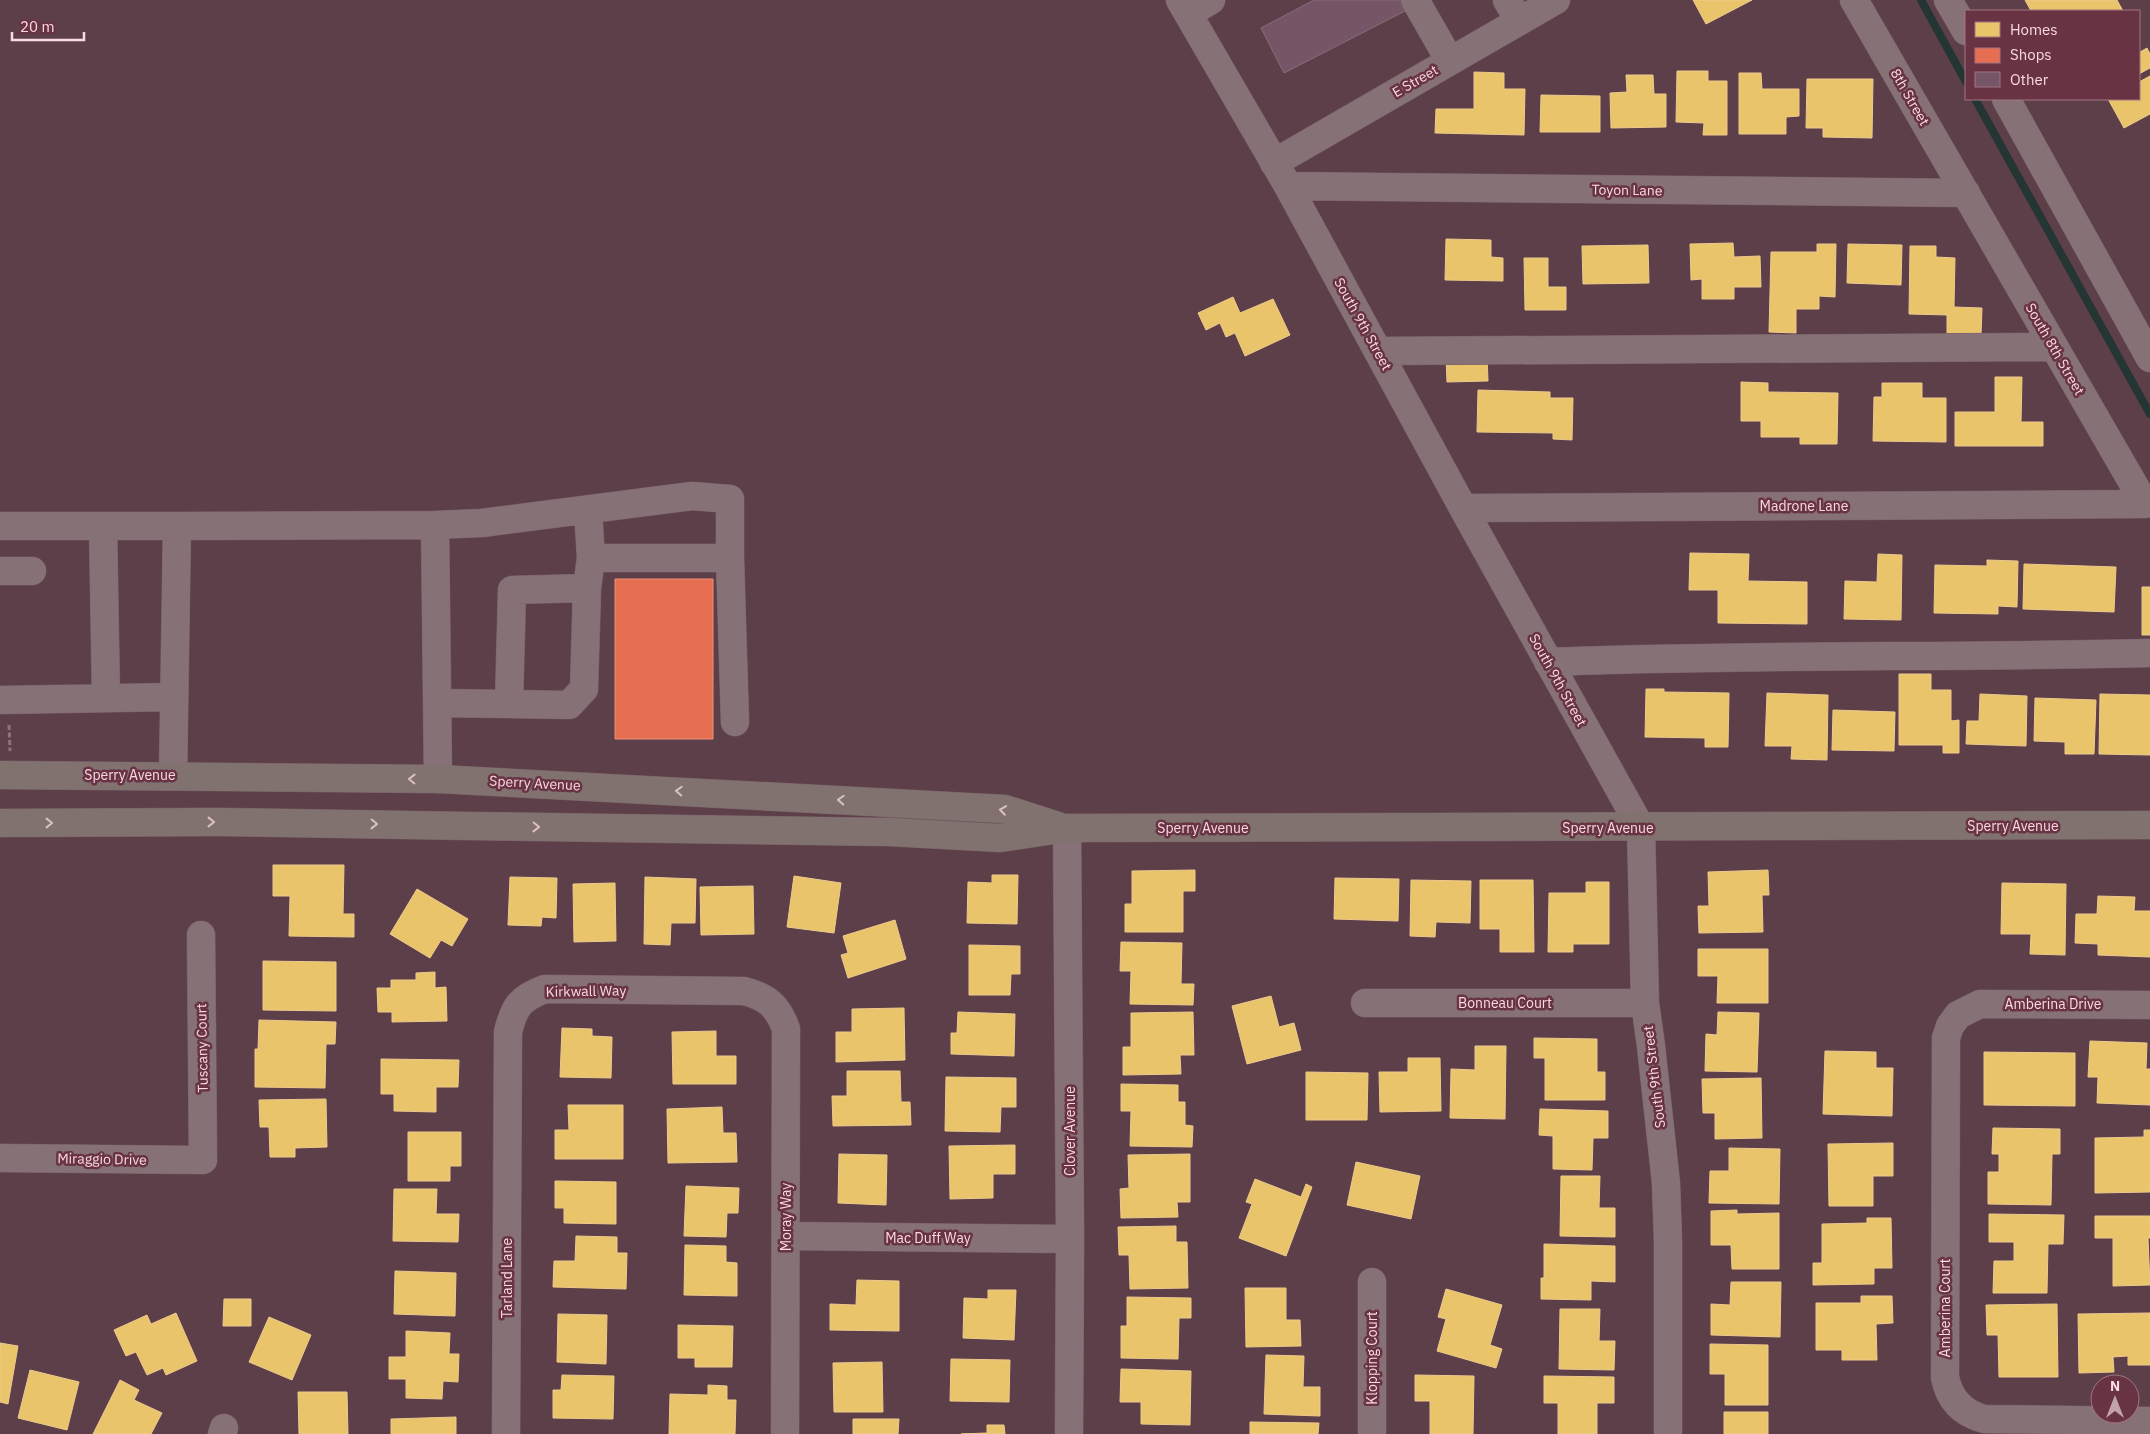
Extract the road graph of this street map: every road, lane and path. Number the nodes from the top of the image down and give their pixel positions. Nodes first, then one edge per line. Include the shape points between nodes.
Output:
1 (1211, 0) edge
2 (1415, 0) edge
3 (1556, 0) edge
4 (1854, 0) edge
5 (1948, 0) edge
6 (1184, 7) edge
7 (1513, 11) edge
8 (1965, 29) edge
9 (1450, 61) junction
10 (2007, 100) edge
11 (1274, 163) junction
12 (1288, 186) junction
13 (1966, 193) junction
14 (2054, 347) junction
15 (1378, 351) junction
16 (2150, 358) edge
17 (2145, 504) joint
18 (1463, 508) junction
19 (588, 510) junction
20 (435, 525) junction
21 (0, 526) edge
22 (103, 526) junction
23 (177, 526) junction
24 (591, 558) junction
25 (730, 558) junction
26 (0, 571) edge
27 (32, 571) dead end
28 (588, 588) junction
29 (2150, 653) edge
30 (1548, 662) junction
31 (174, 697) junction
32 (106, 698) junction
33 (0, 700) edge
34 (437, 703) junction
35 (509, 704) junction
36 (735, 722) dead end
37 (0, 775) edge
38 (173, 776) junction
39 (438, 779) junction
40 (0, 823) edge
41 (2150, 825) edge
42 (1067, 828) junction
43 (1641, 828) junction
44 (200, 935) dead end
45 (1365, 1003) dead end
46 (1645, 1003) junction
47 (772, 1004) joint
48 (2150, 1005) edge
49 (1958, 1015) joint
50 (508, 1121) joint
51 (0, 1158) edge
52 (203, 1160) joint
53 (786, 1236) junction
54 (1070, 1239) junction
55 (1372, 1282) dead end
56 (2150, 1422) edge
57 (506, 1434) edge
58 (785, 1434) edge
59 (1069, 1434) edge
60 (1372, 1434) edge
61 (1668, 1434) edge

1 - 6 street
2 - 9 street
3 - 7 street, E Street
4 - 13 street, 8th Street
5 - 8 street
6 - 11 street, South 9th Street
7 - 9 street, E Street
9 - 11 street, E Street
10 - 16 street
11 - 12 street, South 9th Street
12 - 13 street, Toyon Lane
12 - 15 street, South 9th Street
13 - 14 street, South 8th Street
14 - 15 street
14 - 17 street, South 8th Street
15 - 18 street, South 9th Street
17 - 18 street, Madrone Lane
18 - 30 street, South 9th Street
19 - 20 street via 482,523
19 - 24 street
19 - 25 street via 692,496 730,499
20 - 23 street
20 - 34 street
21 - 22 street
22 - 23 street
22 - 32 street
23 - 31 street
24 - 25 street
24 - 28 street
25 - 36 street
26 - 27 street
28 - 35 street via 584,689 569,705
28 - 35 street via 512,590
29 - 30 street via 1640,658
30 - 43 street, South 9th Street
31 - 32 street
31 - 38 street
32 - 33 street
34 - 35 street
34 - 39 street
37 - 38 main road, Sperry Avenue
39 -> 38 main road, Sperry Avenue
42 -> 39 main road, Sperry Avenue via 1005,810
40 -> 42 main road, Sperry Avenue via 499,826 889,832 1000,838
41 - 43 main road, Sperry Avenue
42 - 43 main road, Sperry Avenue
42 - 54 street, Clover Avenue
43 - 46 street, South 9th Street
44 - 52 street, Tuscany Court
45 - 46 street, Bonneau Court
46 - 61 street, South 9th Street via 1666,1183
47 - 50 street, Kirkwall Way via 760,995 744,990 545,989 531,994 512,1015 508,1032
47 - 53 street, Moray Way via 782,1016 786,1028
48 - 49 street, Amberina Drive via 1980,1004
49 - 56 street, Amberina Court via 1946,1038 1947,1389 1965,1412 1984,1419
50 - 57 street, Tarland Lane
51 - 52 street, Miraggio Drive
53 - 54 street, Mac Duff Way
53 - 58 street, Moray Way
54 - 59 street, Clover Avenue
55 - 60 street, Klopping Court

